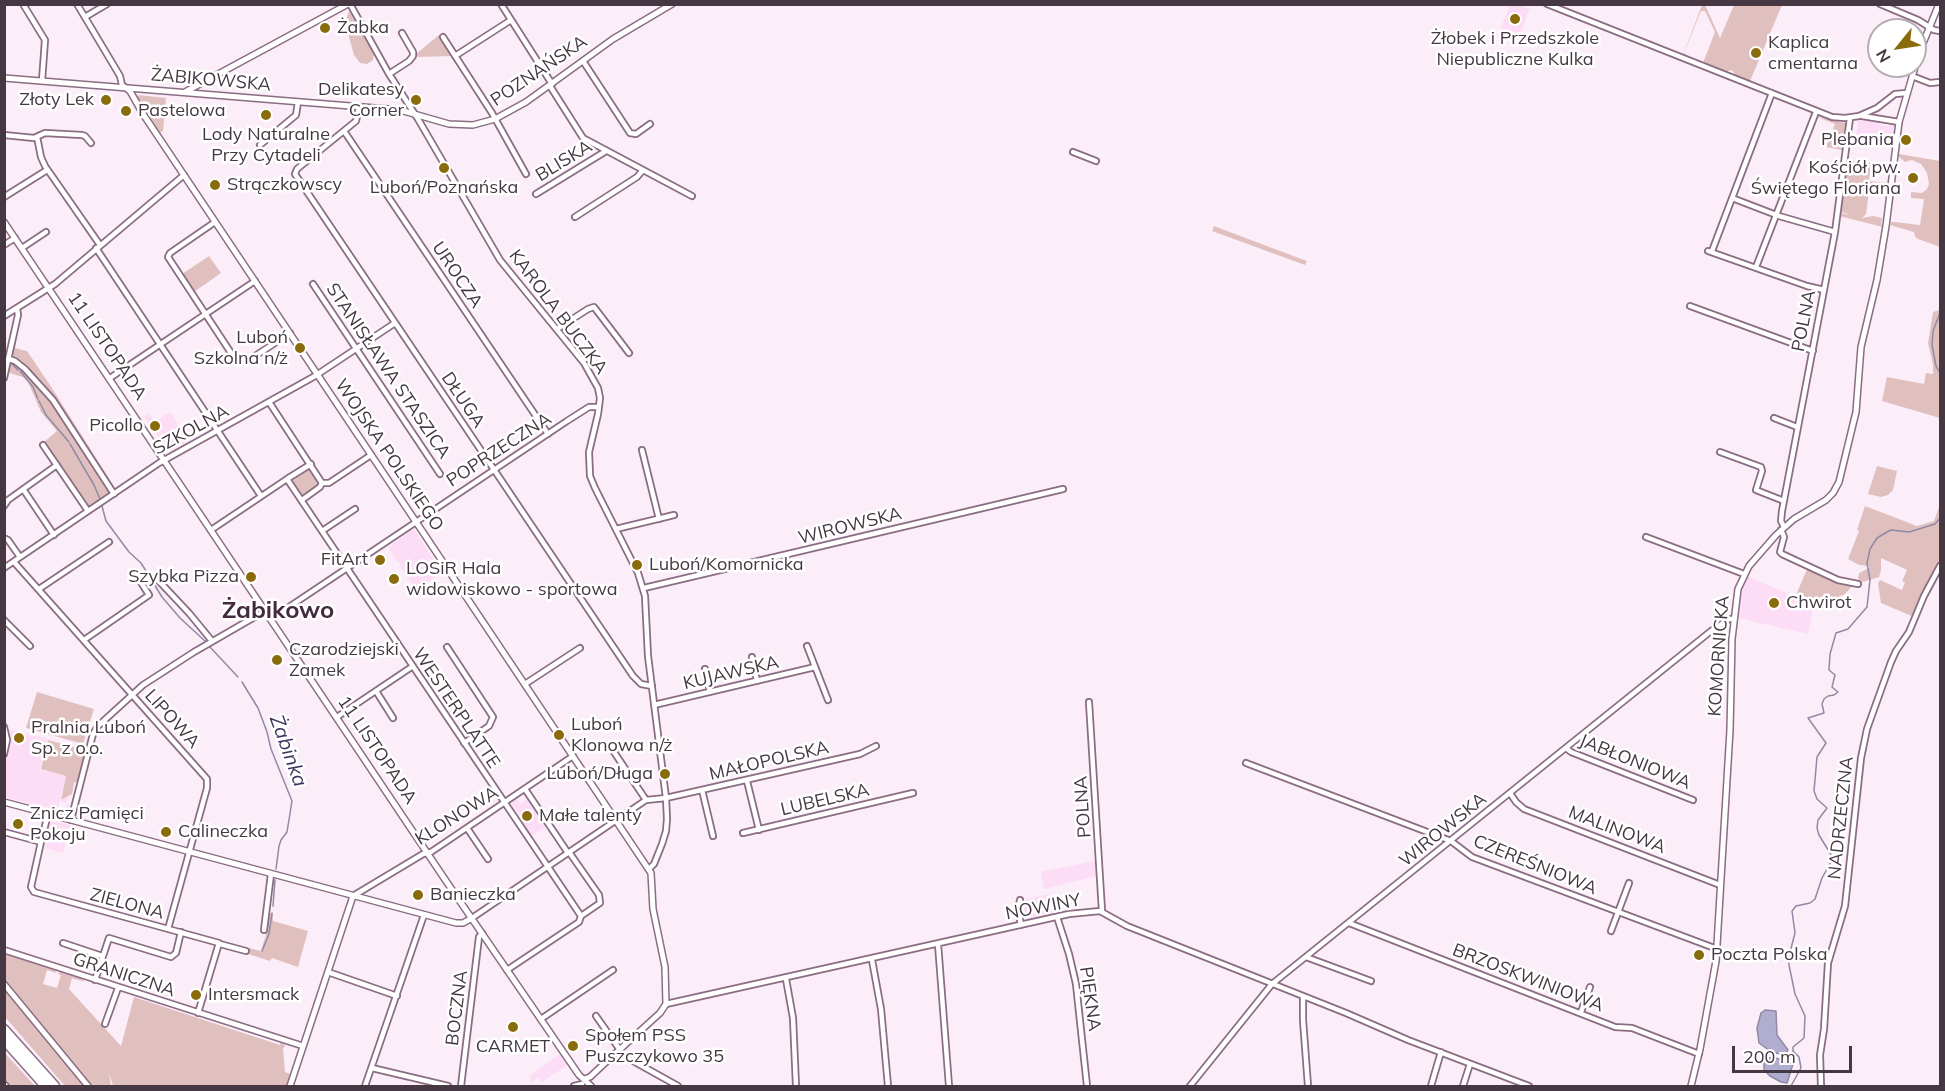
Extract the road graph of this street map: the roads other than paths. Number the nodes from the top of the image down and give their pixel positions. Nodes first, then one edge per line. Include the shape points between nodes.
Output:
1 (23, 4) edge
2 (77, 4) edge
3 (107, 4) edge
4 (349, 4) edge
5 (501, 4) edge
6 (672, 4) edge
7 (1547, 4) edge
8 (1880, 4) edge
9 (1939, 4) edge
10 (85, 17) junction
11 (511, 20) junction
12 (1929, 27) junction
13 (1941, 31) edge
14 (402, 33) dead end
15 (1927, 33) edge
16 (443, 36) dead end
17 (455, 56) junction
18 (583, 61) junction
19 (389, 74) junction
20 (4, 78) edge
21 (1911, 78) edge
22 (1917, 78) edge
23 (42, 81) junction
24 (1941, 82) edge
25 (201, 85) junction
26 (551, 85) junction
27 (126, 88) junction
28 (180, 93) junction
29 (1772, 93) junction
30 (1907, 93) junction
31 (209, 95) junction
32 (298, 102) junction
33 (359, 107) junction
34 (1816, 112) junction
35 (414, 113) junction
36 (1859, 116) junction
37 (1850, 118) junction
38 (432, 119) junction
39 (495, 119) junction
40 (1899, 122) junction
41 (650, 124) dead end
42 (425, 130) junction
43 (344, 131) junction
44 (4, 135) edge
45 (37, 137) junction
46 (91, 143) dead end
47 (260, 145) dead end
48 (606, 151) junction
49 (1073, 152) dead end
50 (1096, 161) dead end
51 (47, 170) junction
52 (643, 170) junction
53 (526, 174) dead end
54 (184, 175) junction
55 (536, 194) dead end
56 (692, 196) dead end
57 (4, 197) edge
58 (1732, 198) junction
59 (1776, 214) junction
60 (575, 217) dead end
61 (4, 222) edge
62 (213, 223) junction
63 (46, 232) dead end
64 (1835, 232) junction
65 (15, 238) junction
66 (4, 245) edge
67 (98, 247) junction
68 (22, 248) junction
69 (1756, 267) junction
70 (255, 281) junction
71 (313, 284) dead end
72 (49, 288) junction
73 (1824, 290) junction
74 (1690, 306) dead end
75 (17, 309) junction
76 (205, 314) junction
77 (4, 316) edge
78 (395, 323) junction
79 (557, 329) junction
80 (287, 334) junction
81 (160, 344) junction
82 (357, 349) junction
83 (1813, 351) junction
84 (629, 353) dead end
85 (9, 359) junction
86 (318, 375) junction
87 (4, 378) edge
88 (110, 378) junction
89 (269, 402) junction
90 (599, 406) junction
91 (1774, 418) dead end
92 (1797, 427) junction
93 (219, 430) junction
94 (548, 434) junction
95 (43, 445) dead end
96 (642, 450) dead end
97 (1720, 452) dead end
98 (371, 455) junction
99 (165, 460) junction
100 (310, 464) junction
101 (57, 465) junction
102 (494, 470) junction
103 (440, 474) dead end
104 (287, 479) junction
105 (322, 483) junction
106 (23, 489) junction
107 (1063, 489) dead end
108 (114, 494) junction
109 (261, 496) junction
110 (302, 500) junction
111 (1784, 501) junction
112 (4, 506) edge
113 (355, 509) dead end
114 (88, 511) junction
115 (674, 515) dead end
116 (659, 519) junction
117 (416, 521) junction
118 (1783, 528) junction
119 (616, 529) junction
120 (211, 530) junction
121 (322, 531) junction
122 (54, 534) junction
123 (1646, 537) dead end
124 (4, 538) edge
125 (109, 542) dead end
126 (20, 558) junction
127 (14, 562) junction
128 (1941, 567) edge
129 (4, 568) edge
130 (347, 568) junction
131 (1744, 574) junction
132 (136, 576) dead end
133 (157, 579) dead end
134 (1858, 584) dead end
135 (644, 588) junction
136 (39, 589) junction
137 (265, 611) junction
138 (1734, 618) junction
139 (271, 619) junction
140 (4, 620) edge
141 (84, 640) junction
142 (212, 641) junction
143 (30, 646) dead end
144 (807, 646) dead end
145 (447, 647) dead end
146 (580, 648) dead end
147 (752, 657) dead end
148 (413, 666) junction
149 (815, 667) junction
150 (705, 669) dead end
151 (757, 681) junction
152 (525, 684) junction
153 (652, 686) junction
154 (376, 691) junction
155 (710, 692) junction
156 (132, 694) junction
157 (828, 700) dead end
158 (1088, 704) dead end
159 (654, 705) junction
160 (337, 717) junction
161 (393, 718) dead end
162 (4, 727) edge
163 (464, 743) junction
164 (610, 746) dead end
165 (876, 746) dead end
166 (1566, 748) junction
167 (4, 754) edge
168 (573, 756) junction
169 (1246, 763) dead end
170 (747, 781) junction
171 (525, 789) junction
172 (702, 790) junction
173 (913, 793) dead end
174 (1510, 793) junction
175 (666, 798) junction
176 (646, 800) junction
177 (1693, 800) dead end
178 (4, 802) edge
179 (504, 803) junction
180 (48, 814) junction
181 (71, 820) junction
182 (616, 820) junction
183 (467, 828) junction
184 (759, 830) junction
185 (4, 832) edge
186 (743, 833) dead end
187 (712, 836) dead end
188 (1451, 841) junction
189 (41, 842) junction
190 (190, 852) junction
191 (569, 852) junction
192 (428, 853) junction
193 (488, 860) dead end
194 (547, 867) junction
195 (651, 868) junction
196 (271, 874) junction
197 (1629, 883) dead end
198 (1720, 885) junction
199 (354, 896) junction
200 (1020, 900) dead end
201 (1102, 911) junction
202 (1618, 912) junction
203 (424, 915) junction
204 (581, 916) junction
205 (1057, 917) junction
206 (472, 918) junction
207 (1349, 923) junction
208 (1021, 925) junction
209 (168, 929) junction
210 (264, 930) dead end
211 (1611, 931) dead end
212 (181, 932) junction
213 (482, 933) junction
214 (63, 943) dead end
215 (220, 944) junction
216 (938, 944) junction
217 (1717, 949) junction
218 (4, 950) edge
219 (246, 951) dead end
220 (102, 956) junction
221 (1306, 957) junction
222 (872, 960) junction
223 (507, 970) junction
224 (613, 970) dead end
225 (328, 972) junction
226 (786, 979) junction
227 (95, 980) junction
228 (1371, 981) dead end
229 (4, 984) edge
230 (1272, 984) junction
231 (1590, 987) dead end
232 (118, 988) junction
233 (397, 996) junction
234 (1303, 996) junction
235 (666, 1004) junction
236 (1581, 1012) junction
237 (198, 1013) junction
238 (596, 1016) dead end
239 (541, 1019) junction
240 (105, 1024) dead end
241 (4, 1029) edge
242 (4, 1040) edge
243 (303, 1046) junction
244 (618, 1051) junction
245 (1441, 1052) junction
246 (1699, 1054) junction
247 (1470, 1064) junction
248 (372, 1068) junction
249 (583, 1083) edge
250 (45, 1086) edge
251 (55, 1086) edge
252 (88, 1086) edge
253 (290, 1086) edge
254 (365, 1086) edge
255 (448, 1086) edge
256 (461, 1086) edge
257 (574, 1086) edge
258 (591, 1086) edge
259 (678, 1086) edge
260 (796, 1086) edge
261 (888, 1086) edge
262 (949, 1086) edge
263 (1087, 1086) edge
264 (1190, 1086) edge
265 (1308, 1086) edge
266 (1431, 1086) edge
267 (1463, 1086) edge
268 (1529, 1086) edge
269 (1690, 1086) edge
270 (1821, 1086) edge

1 - 23 street via 46,43
2 - 10 street
3 - 10 street
4 - 19 street, KAROLA BUCZKA
4 - 25 street
5 - 11 street
6 - 18 street, POZNAŃSKA
7 - 29 street
8 - 12 street
9 - 12 street, KOMORNICKA
10 - 27 street
11 - 17 street
11 - 26 street
12 - 13 street
12 - 15 street, KOMORNICKA
14 - 19 street via 413,56
16 - 17 street
17 - 39 street
18 - 26 street, POZNAŃSKA
18 - 41 street via 630,133 636,134
19 - 35 street, KAROLA BUCZKA
20 - 23 street, ŻABIKOWSKA
21 - 30 street, KOMORNICKA
22 - 24 street
23 - 27 street, ŻABIKOWSKA
25 - 28 street
25 - 31 street
26 - 39 street, POZNAŃSKA
26 - 48 street via 581,136
27 - 28 street, ŻABIKOWSKA
27 - 54 street, WOJSKA POLSKIEGO
28 - 31 street, ŻABIKOWSKA
29 - 34 street
29 - 58 street
30 - 36 street via 1897,93
30 - 40 street, KOMORNICKA
31 - 32 street, ŻABIKOWSKA
32 - 33 street, ŻABIKOWSKA
32 - 47 street via 295,117
33 - 35 street, ŻABIKOWSKA
33 - 43 street via 357,120
34 - 37 street
34 - 59 street
35 - 38 street, POZNAŃSKA
35 - 42 street, KAROLA BUCZKA
36 - 37 street
36 - 40 street
37 - 64 street, POLNA
38 - 39 street, POZNAŃSKA via 460,125
38 - 42 street via 425,123
39 - 53 street
40 - 118 street, KOMORNICKA via 1877,280 1861,347 1856,410 1840,479 1826,500
42 - 79 street, KAROLA BUCZKA via 500,260
43 - 78 street, DŁUGA via 295,174
43 - 94 street, UROCZA
44 - 45 street
45 - 46 street via 44,133 84,135
45 - 51 street
48 - 52 street
48 - 55 street, BLISKA
49 - 50 street
51 - 57 street
51 - 67 street
52 - 56 street
52 - 60 street
54 - 62 street, WOJSKA POLSKIEGO
54 - 67 street
58 - 59 street
58 - 69 street via 1710,251
59 - 64 street
59 - 69 street
61 - 65 street, 11 LISTOPADA
62 - 70 street, WOJSKA POLSKIEGO
62 - 76 street via 168,256
63 - 68 street
64 - 73 street, POLNA
65 - 66 street
65 - 68 street, 11 LISTOPADA
67 - 72 street
67 - 81 street
68 - 72 street, 11 LISTOPADA
69 - 73 street
70 - 76 street
70 - 80 street, WOJSKA POLSKIEGO
71 - 82 street, STANISŁAWA STASZICA
72 - 75 street
72 - 88 street, 11 LISTOPADA
73 - 83 street, POLNA
74 - 83 street
75 - 77 street
75 - 85 street
76 - 80 street via 239,362 246,362
76 - 81 street
78 - 82 street, SZKOLNA
78 - 102 street, DŁUGA
79 - 84 street via 594,307
79 - 90 street, KAROLA BUCZKA via 593,377
80 - 86 street, WOJSKA POLSKIEGO
81 - 88 street
81 - 93 street
82 - 86 street, SZKOLNA
82 - 103 street, STANISŁAWA STASZICA
83 - 92 street, POLNA
85 - 87 street
85 - 108 street via 25,369 53,400
86 - 89 street, SZKOLNA
86 - 98 street, WOJSKA POLSKIEGO
88 - 99 street, 11 LISTOPADA
89 - 93 street, SZKOLNA
89 - 100 street
90 - 94 street, POPRZECZNA via 589,407
90 - 119 street, KAROLA BUCZKA via 590,447 590,471
91 - 92 street
92 - 111 street, POLNA
93 - 99 street, SZKOLNA
93 - 109 street
94 - 102 street, POPRZECZNA
95 - 101 street
96 - 116 street
97 - 111 street via 1761,467 1756,490
98 - 105 street via 329,483
98 - 117 street, WOJSKA POLSKIEGO
99 - 108 street, SZKOLNA
99 - 120 street, 11 LISTOPADA
100 - 104 street
100 - 105 street
101 - 106 street
101 - 114 street
102 - 117 street, POPRZECZNA
102 - 153 street, DŁUGA via 633,676 641,684
104 - 109 street
104 - 110 street, WESTERPLATTE
105 - 110 street
106 - 112 street
106 - 122 street
107 - 135 street, WIROWSKA
108 - 114 street, SZKOLNA
109 - 120 street
110 - 121 street, WESTERPLATTE
111 - 118 street, POLNA
113 - 121 street
114 - 122 street, SZKOLNA
115 - 116 street
116 - 119 street
117 - 130 street, POPRZECZNA
117 - 152 street, WOJSKA POLSKIEGO
118 - 131 street, KOMORNICKA
118 - 134 street, POLNA via 1782,555 1838,580
119 - 135 street, KAROLA BUCZKA
120 - 137 street, 11 LISTOPADA
121 - 130 street, WESTERPLATTE
122 - 126 street, SZKOLNA
123 - 131 street
124 - 126 street
125 - 136 street
126 - 127 street, SZKOLNA
127 - 129 street, SZKOLNA
127 - 136 street, LIPOWA
128 - 270 street, NADRZECZNA via 1896,651 1867,729 1846,902 1828,963
130 - 139 street, POPRZECZNA
130 - 148 street, WESTERPLATTE
131 - 138 street, KOMORNICKA
132 - 141 street via 149,595
133 - 142 street
135 - 153 street, KAROLA BUCZKA
136 - 141 street, LIPOWA
137 - 139 street, 11 LISTOPADA
137 - 142 street
138 - 166 street, WIROWSKA via 1711,631
138 - 198 street, KOMORNICKA
139 - 160 street, 11 LISTOPADA
140 - 143 street
141 - 156 street, LIPOWA
142 - 156 street
144 - 149 street
145 - 163 street via 493,717 491,725
146 - 152 street
147 - 151 street
148 - 154 street
148 - 163 street, WESTERPLATTE
149 - 151 street, KUJAWSKA
149 - 157 street
150 - 155 street
151 - 155 street, KUJAWSKA
152 - 168 street, WOJSKA POLSKIEGO
153 - 159 street, KAROLA BUCZKA
154 - 160 street
154 - 161 street
155 - 159 street, KUJAWSKA
156 - 181 street via 94,731
156 - 190 street, LIPOWA via 207,779
158 - 201 street, POLNA
159 - 175 street, KAROLA BUCZKA
160 - 192 street, 11 LISTOPADA
162 - 167 street
163 - 179 street, WESTERPLATTE
164 - 176 street
165 - 170 street, MAŁOPOLSKA via 860,754
166 - 174 street, WIROWSKA
166 - 177 street, JABŁONIOWA
168 - 171 street, KLONOWA
168 - 182 street, WOJSKA POLSKIEGO
169 - 188 street, CZEREŚNIOWA
170 - 172 street, MAŁOPOLSKA
170 - 184 street
171 - 179 street, KLONOWA
171 - 191 street
172 - 175 street, MAŁOPOLSKA
172 - 187 street
173 - 184 street, LUBELSKA
174 - 188 street, WIROWSKA
174 - 198 street, MALINOWA via 1524,809
175 - 176 street, MAŁOPOLSKA
175 - 195 street, KAROLA BUCZKA via 665,836
176 - 182 street
178 - 180 street
179 - 183 street, KLONOWA
179 - 194 street, WESTERPLATTE
180 - 181 street
180 - 189 street
181 - 190 street
182 - 191 street
182 - 195 street, WOJSKA POLSKIEGO
183 - 192 street, KLONOWA
183 - 193 street
184 - 186 street, LUBELSKA
185 - 189 street
188 - 202 street, CZEREŚNIOWA via 1472,857
188 - 207 street, WIROWSKA
189 - 209 street, ZIELONA via 31,887 35,893
190 - 196 street
190 - 209 street, LIPOWA
191 - 194 street
191 - 204 street via 601,899
192 - 199 street, KLONOWA
192 - 206 street, 11 LISTOPADA
194 - 204 street, WESTERPLATTE
194 - 206 street
195 - 235 street via 652,909 665,967
196 - 199 street
196 - 210 street
197 - 202 street
198 - 217 street, KOMORNICKA
199 - 203 street
199 - 225 street
200 - 208 street
201 - 205 street, NOWINY
201 - 230 street, NOWINY via 1127,926
202 - 211 street
202 - 217 street, CZEREŚNIOWA
203 - 206 street via 459,924
203 - 233 street
204 - 223 street via 578,922
205 - 208 street, NOWINY
205 - 263 street, PIĘKNA via 1076,984
206 - 213 street, 11 LISTOPADA
207 - 221 street, WIROWSKA
207 - 236 street, BRZOSKWINIOWA
208 - 216 street, NOWINY
209 - 212 street, ZIELONA
212 - 215 street, ZIELONA
212 - 220 street via 176,953 171,957 112,938 107,940
213 - 223 street, 11 LISTOPADA
213 - 256 street, BOCZNA
214 - 220 street
215 - 219 street, ZIELONA
215 - 237 street
216 - 222 street, NOWINY
216 - 262 street
217 - 246 street, KOMORNICKA
218 - 227 street, GRANICZNA
220 - 227 street
221 - 228 street
221 - 230 street, WIROWSKA
222 - 226 street, NOWINY
222 - 261 street
223 - 239 street, 11 LISTOPADA
224 - 239 street
225 - 233 street
225 - 243 street
226 - 235 street, NOWINY
226 - 260 street
227 - 232 street, GRANICZNA
229 - 252 street
230 - 234 street, NOWINY
230 - 264 street, WIROWSKA
231 - 236 street
232 - 237 street, GRANICZNA
232 - 240 street
233 - 248 street
234 - 245 street, NOWINY
234 - 265 street
235 - 244 street
236 - 246 street, BRZOSKWINIOWA
237 - 243 street, GRANICZNA
238 - 244 street
239 - 249 street, 11 LISTOPADA
241 - 251 highway
242 - 250 highway
243 - 253 street
244 - 249 street
244 - 259 street
245 - 247 street
245 - 266 street
246 - 269 street, KOMORNICKA
247 - 267 street
247 - 268 street
248 - 254 street
248 - 255 street
249 - 257 street
249 - 258 street, 11 LISTOPADA

